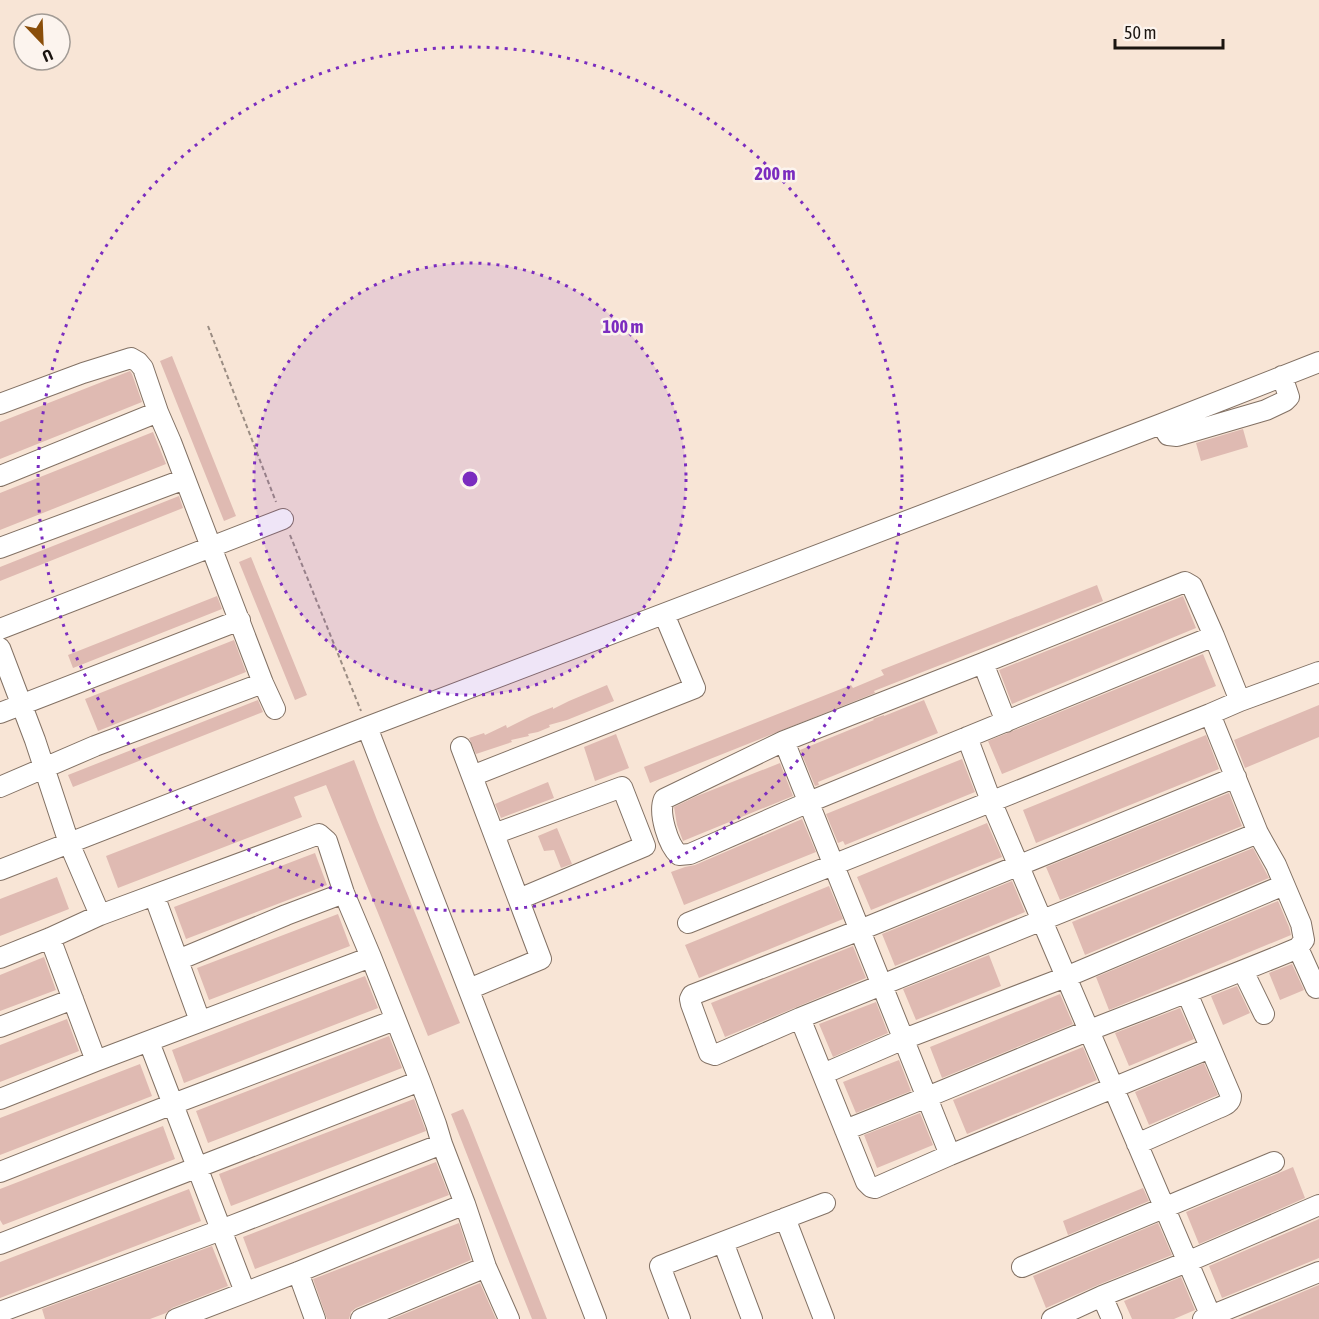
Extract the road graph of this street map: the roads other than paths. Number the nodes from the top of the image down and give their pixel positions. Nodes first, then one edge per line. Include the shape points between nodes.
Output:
1 (1319, 362) edge
2 (0, 404) edge
3 (158, 412) junction
4 (0, 476) edge
5 (185, 479) junction
6 (283, 519) dead end
7 (212, 547) junction
8 (0, 548) edge
9 (664, 614) junction
10 (240, 620) junction
11 (0, 629) edge
12 (1214, 636) junction
13 (0, 648) edge
14 (983, 663) junction
15 (1319, 672) edge
16 (263, 682) junction
17 (1240, 701) junction
18 (21, 705) junction
19 (275, 709) dead end
20 (0, 713) edge
21 (1210, 714) junction
22 (1006, 722) junction
23 (367, 727) junction
24 (967, 737) junction
25 (784, 741) junction
26 (461, 747) dead end
27 (44, 769) junction
28 (472, 776) junction
29 (1236, 777) junction
30 (0, 787) edge
31 (991, 801) junction
32 (809, 802) junction
33 (1258, 833) junction
34 (494, 834) junction
35 (69, 843) junction
36 (834, 864) junction
37 (1018, 866) junction
38 (0, 870) edge
39 (1284, 885) junction
40 (344, 894) junction
41 (154, 896) junction
42 (519, 899) junction
43 (100, 915) junction
44 (1042, 920) junction
45 (688, 923) dead end
46 (860, 930) junction
47 (50, 938) junction
48 (1298, 948) junction
49 (371, 957) junction
50 (0, 958) edge
51 (178, 960) junction
52 (1243, 971) junction
53 (1066, 977) junction
54 (882, 985) junction
55 (1316, 988) dead end
56 (469, 989) junction
57 (1186, 993) junction
58 (73, 999) junction
59 (1264, 1014) dead end
60 (800, 1018) junction
61 (395, 1020) junction
62 (200, 1021) junction
63 (0, 1027) edge
64 (1089, 1031) junction
65 (904, 1039) junction
66 (149, 1042) junction
67 (1210, 1048) junction
68 (96, 1061) junction
69 (822, 1074) junction
70 (420, 1081) junction
71 (1113, 1088) junction
72 (927, 1098) junction
73 (0, 1099) edge
74 (173, 1104) junction
75 (845, 1130) junction
76 (442, 1144) junction
77 (1137, 1144) junction
78 (950, 1155) junction
79 (1274, 1162) dead end
80 (196, 1167) junction
81 (0, 1172) edge
82 (825, 1203) dead end
83 (465, 1204) junction
84 (1319, 1205) edge
85 (1165, 1208) junction
86 (785, 1218) junction
87 (221, 1230) junction
88 (723, 1242) junction
89 (0, 1244) edge
90 (1187, 1262) junction
91 (1023, 1267) dead end
92 (486, 1268) junction
93 (298, 1272) junction
94 (1319, 1272) edge
95 (245, 1292) junction
96 (1102, 1296) junction
97 (0, 1312) edge
98 (196, 1315) edge
99 (1209, 1318) edge
100 (176, 1319) edge
101 (315, 1319) edge
102 (361, 1319) edge
103 (509, 1319) edge
104 (596, 1319) edge
105 (680, 1319) edge
106 (752, 1319) edge
107 (824, 1319) edge
108 (1052, 1319) edge
109 (1112, 1319) edge

1 - 9 street
2 - 3 street via 131,358 143,368
3 - 4 street
3 - 5 street
5 - 7 street
5 - 8 street
6 - 7 street
7 - 10 street
7 - 11 street
9 - 23 street
9 - 28 street via 695,688
10 - 16 street
10 - 18 street
12 - 14 street via 1192,586 1185,582
12 - 17 street
12 - 22 street
13 - 18 street
14 - 22 street
14 - 25 street
15 - 17 street
16 - 19 street
16 - 27 street
17 - 21 street
18 - 20 street
18 - 27 street
21 - 29 street
21 - 31 street
22 - 24 street
23 - 35 street
23 - 56 street
24 - 31 street
24 - 32 street
25 - 32 street
25 - 32 street via 664,799 661,811 665,827 675,851 684,856
26 - 28 street
27 - 30 street
27 - 35 street
28 - 34 street
29 - 33 street
29 - 37 street
31 - 36 street
31 - 37 street
32 - 36 street
33 - 39 street
33 - 44 street
34 - 42 street
34 - 42 street via 622,787 645,846
35 - 38 street
35 - 43 street
36 - 45 street
36 - 46 street
37 - 44 street
37 - 46 street
39 - 48 street via 1304,934
39 - 53 street
40 - 41 street via 327,841 319,834
40 - 49 street
40 - 51 street
41 - 43 street
41 - 51 street
42 - 56 street via 541,959
43 - 47 street
44 - 53 street
44 - 54 street
46 - 54 street
46 - 60 street via 690,999 709,1053 715,1055
47 - 50 street
47 - 58 street
48 - 52 street
48 - 55 street
49 - 61 street
49 - 62 street
51 - 62 street
52 - 57 street
52 - 59 street
53 - 64 street
53 - 65 street
54 - 60 street
54 - 65 street
56 - 104 street
57 - 64 street
57 - 67 street
58 - 63 street
58 - 68 street
60 - 69 street
61 - 70 street
61 - 74 street
62 - 66 street
64 - 71 street
64 - 72 street
65 - 69 street
65 - 72 street
66 - 68 street
66 - 74 street
67 - 71 street
67 - 77 street via 1231,1096 1228,1103
68 - 73 street
69 - 75 street
70 - 76 street
70 - 80 street
71 - 77 street
71 - 78 street
72 - 75 street
72 - 78 street
74 - 80 street
74 - 81 street
75 - 78 street via 866,1182 875,1188
76 - 83 street
76 - 87 street
77 - 85 street
79 - 85 street
80 - 87 street
80 - 89 street
82 - 86 street
83 - 92 street
83 - 93 street
84 - 90 street
85 - 90 street
85 - 91 street
86 - 88 street
86 - 107 street
87 - 95 street
87 - 97 street
88 - 105 street via 660,1266
88 - 106 street
90 - 96 street
90 - 99 street
92 - 102 street
92 - 103 street
93 - 95 street
93 - 101 street
94 - 99 street
95 - 98 street
96 - 108 street
96 - 109 street
98 - 100 street

